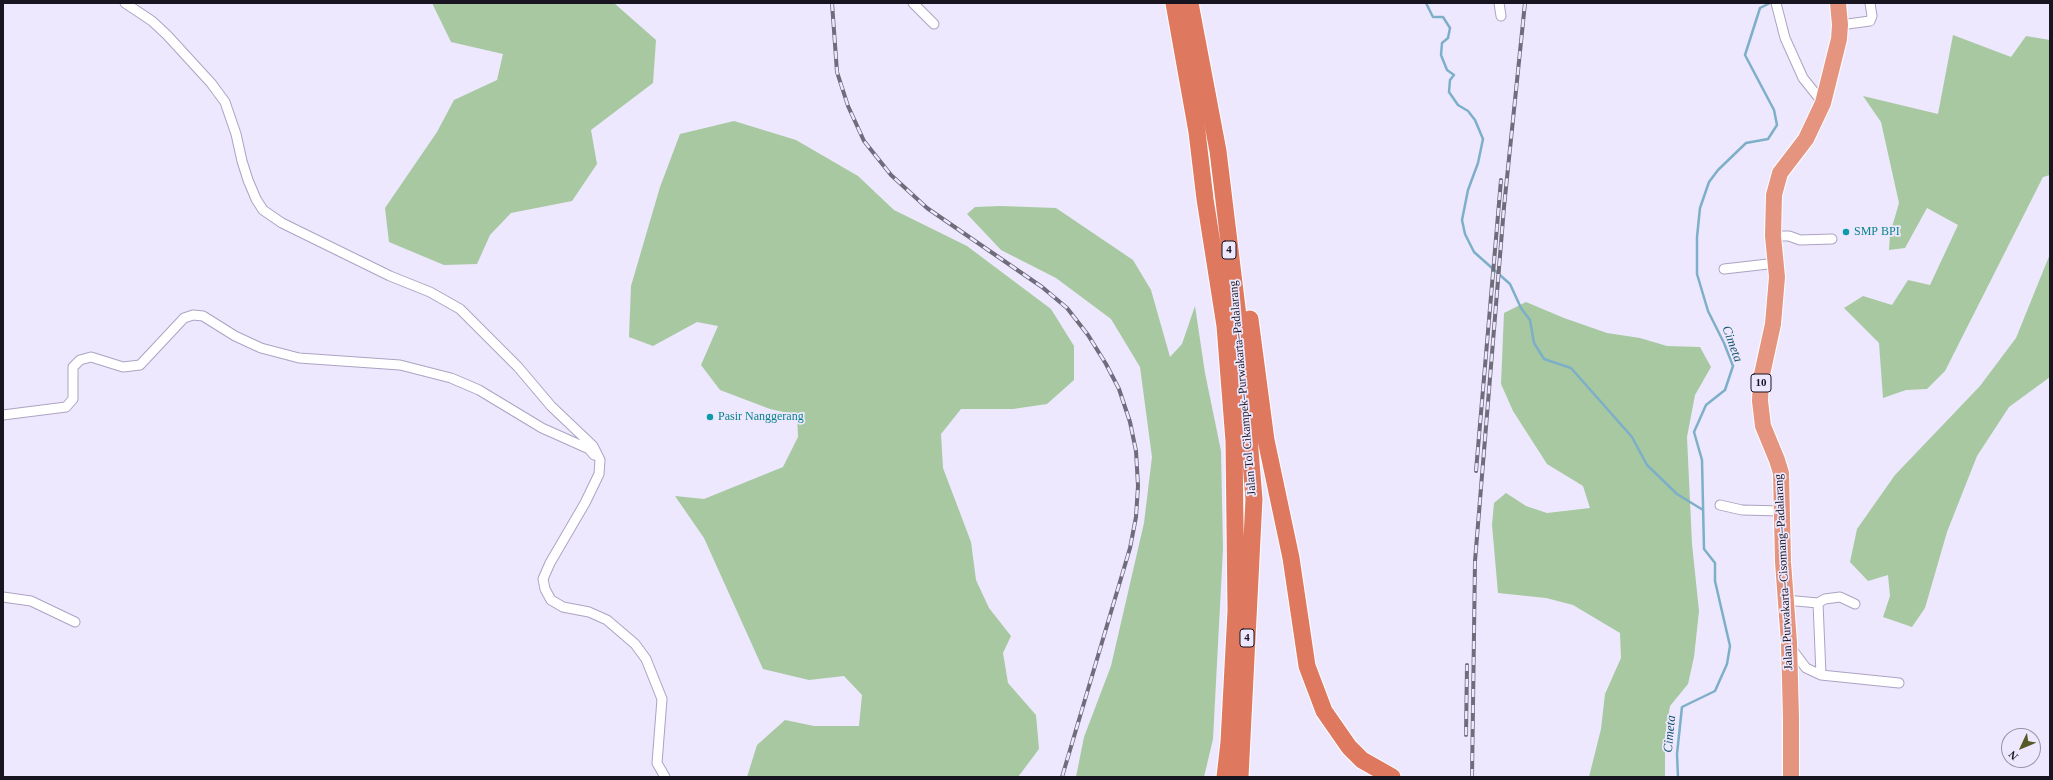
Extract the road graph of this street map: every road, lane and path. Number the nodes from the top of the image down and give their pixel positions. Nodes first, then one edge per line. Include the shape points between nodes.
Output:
1 (125, 3) edge
2 (913, 3) edge
3 (1174, 3) edge
4 (1190, 3) edge
5 (1499, 3) edge
6 (1776, 3) edge
7 (1838, 3) edge
8 (1870, 3) edge
9 (1501, 16) dead end
10 (934, 24) dead end
11 (1840, 25) junction
12 (1823, 103) junction
13 (1226, 223) junction
14 (1773, 236) junction
15 (1832, 239) dead end
16 (1777, 263) junction
17 (1724, 269) dead end
18 (3, 415) edge
19 (600, 460) junction
20 (1720, 505) dead end
21 (1782, 511) junction
22 (3, 597) edge
23 (1785, 600) junction
24 (1818, 603) junction
25 (1855, 604) dead end
26 (75, 622) dead end
27 (1788, 643) junction
28 (1821, 675) junction
29 (1898, 683) dead end
30 (665, 777) edge
31 (1225, 777) edge
32 (1240, 777) edge
33 (1392, 777) edge
34 (1791, 777) edge

1 - 19 street via 152,21 167,35 212,83 225,102 248,180 263,210 282,223 390,276 430,292 460,309 518,367 551,406 593,446
2 - 10 street
3 - 31 highway, Jalan Tol Cikampek–Purwakarta–Padalarang / 4 via 1197,132 1225,326 1234,441 1236,611
4 - 13 highway, Jalan Tol Cikampek–Purwakarta–Padalarang / 4 via 1218,151
5 - 9 street
6 - 12 street via 1785,38 1803,78
7 - 11 highway, Jalan Purwakarta–Cisomang–Padalarang / 10
8 - 11 street via 1870,21
11 - 12 highway, Jalan Purwakarta–Cisomang–Padalarang / 10 via 1839,39
12 - 14 highway, Jalan Purwakarta–Cisomang–Padalarang / 10 via 1806,139 1785,165 1776,183 1772,207
13 - 32 highway, Jalan Tol Cikampek–Purwakarta–Padalarang / 4 via 1241,341 1254,499
13 - 33 highway via 1244,274 1266,440 1291,558 1307,666 1324,711 1349,747 1362,760
14 - 15 street via 1789,236 1800,240
14 - 16 highway, Jalan Purwakarta–Cisomang–Padalarang / 10
16 - 17 street
16 - 21 highway, Jalan Purwakarta–Cisomang–Padalarang / 10 via 1773,324 1761,379 1760,401 1763,426 1781,473
18 - 19 street via 61,410 73,399 73,368 80,360 91,357 123,367 140,365 181,321 193,315 203,316 260,348 299,358 400,365 451,378 479,390 542,428 589,449
19 - 30 street via 599,474 543,579 548,596 555,603 589,612 607,620 635,644 646,659 662,699 657,763
20 - 21 street via 1742,510
21 - 23 highway, Jalan Purwakarta–Cisomang–Padalarang / 10
22 - 26 street via 31,601
23 - 24 street
23 - 27 highway, Jalan Purwakarta–Cisomang–Padalarang / 10
24 - 25 street via 1825,599 1840,597
24 - 28 street
27 - 28 street via 1802,664 1810,671
27 - 34 highway, Jalan Purwakarta–Cisomang–Padalarang / 10
28 - 29 street

